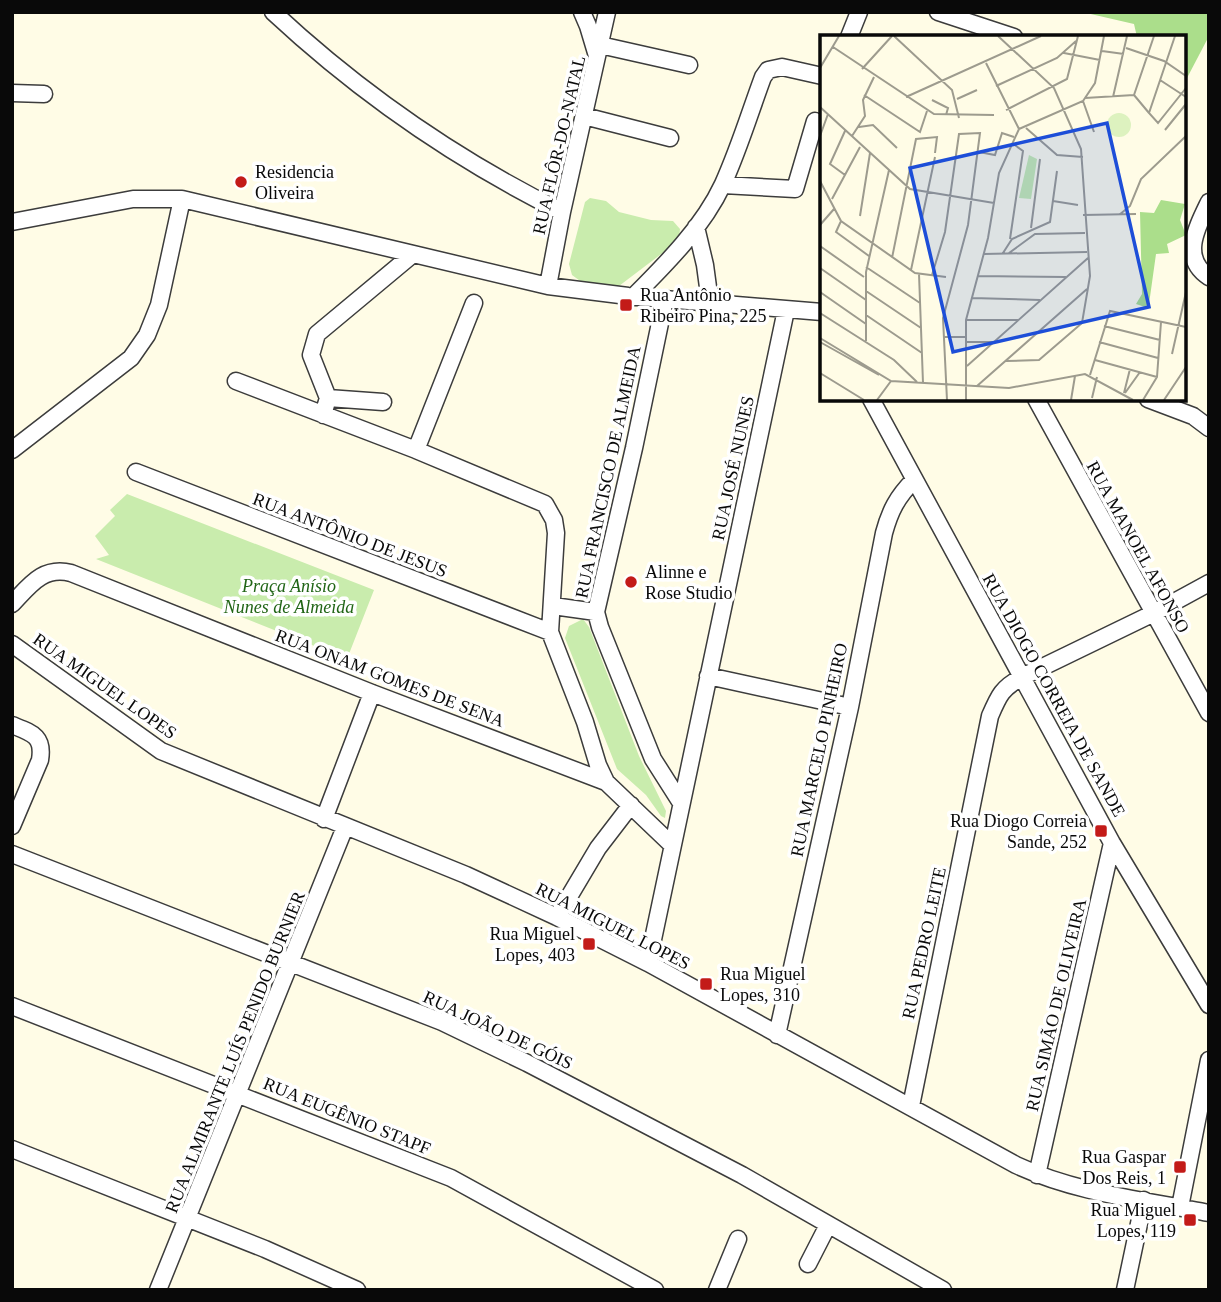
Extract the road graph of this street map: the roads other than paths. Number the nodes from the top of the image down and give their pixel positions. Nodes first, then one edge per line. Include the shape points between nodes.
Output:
1 (273, 12) edge
2 (582, 12) edge
3 (607, 12) edge
4 (859, 12) edge
5 (938, 12) edge
6 (850, 35) edge
7 (1008, 35) edge
8 (599, 52) junction
9 (689, 65) dead end
10 (820, 76) edge
11 (12, 93) edge
12 (44, 94) dead end
13 (584, 116) junction
14 (815, 121) dead end
15 (670, 138) dead end
16 (723, 185) junction
17 (182, 200) junction
18 (1209, 202) edge
19 (562, 212) junction
20 (12, 222) edge
21 (695, 226) junction
22 (413, 254) junction
23 (1209, 277) edge
24 (548, 286) junction
25 (633, 297) junction
26 (665, 299) junction
27 (710, 302) junction
28 (474, 303) dead end
29 (786, 310) junction
30 (820, 313) edge
31 (236, 381) dead end
32 (328, 398) junction
33 (872, 401) edge
34 (1037, 401) edge
35 (1153, 401) edge
36 (383, 402) dead end
37 (323, 415) junction
38 (1209, 428) edge
39 (12, 450) edge
40 (416, 450) junction
41 (136, 472) dead end
42 (914, 480) junction
43 (1209, 583) edge
44 (12, 604) edge
45 (553, 606) junction
46 (596, 612) junction
47 (1154, 613) junction
48 (550, 632) junction
49 (12, 644) edge
50 (708, 676) junction
51 (1022, 677) junction
52 (372, 693) junction
53 (850, 707) junction
54 (1209, 713) edge
55 (12, 725) edge
56 (606, 782) junction
57 (681, 803) junction
58 (631, 805) junction
59 (324, 818) junction
60 (12, 826) edge
61 (345, 827) junction
62 (1112, 843) junction
63 (672, 845) junction
64 (12, 854) edge
65 (557, 916) junction
66 (292, 962) junction
67 (648, 964) junction
68 (1209, 1005) edge
69 (12, 1006) edge
70 (777, 1035) junction
71 (1208, 1065) edge
72 (239, 1093) junction
73 (911, 1107) junction
74 (12, 1149) edge
75 (1037, 1175) junction
76 (1144, 1200) junction
77 (1180, 1207) junction
78 (1209, 1213) edge
79 (188, 1220) junction
80 (828, 1225) junction
81 (738, 1239) dead end
82 (808, 1264) dead end
83 (158, 1290) edge
84 (357, 1290) edge
85 (655, 1290) edge
86 (717, 1290) edge
87 (943, 1290) edge
88 (1125, 1290) edge

1 - 19 street via 349,78 455,153
2 - 8 street
3 - 8 street, RUA FLÔR-DO-NATAL
4 - 6 street
5 - 7 street
8 - 9 street
8 - 13 street, RUA FLÔR-DO-NATAL
10 - 16 street via 782,67 768,70
11 - 12 street
13 - 15 street
13 - 19 street, RUA FLÔR-DO-NATAL
14 - 16 street via 795,189
16 - 21 street
17 - 20 street via 133,200
17 - 22 street
17 - 39 street via 159,305 147,335 131,358
18 - 23 street via 1196,229 1192,256
19 - 24 street, RUA FLÔR-DO-NATAL
21 - 25 street
21 - 27 street
22 - 24 street
22 - 32 street via 317,334 311,355
24 - 25 street
25 - 26 street
26 - 27 street
26 - 46 street, RUA FRANCISCO DE ALMEIDA
27 - 29 street
28 - 40 street
29 - 30 street
29 - 50 street, RUA JOSÉ NUNES
31 - 37 street
32 - 36 street
32 - 37 street
33 - 42 street, RUA DIOGO CORREIA DE SANDE
34 - 47 street, RUA MANOEL AFONSO
35 - 38 street via 1193,416
37 - 40 street
40 - 45 street via 545,504 554,520
41 - 48 street, RUA ANTÔNIO DE JESUS
42 - 51 street, RUA DIOGO CORREIA DE SANDE
42 - 53 street, RUA MARCELO PINHEIRO via 899,495 884,533
43 - 47 street, RUA PEDRO LEITE
44 - 52 street, RUA ONAM GOMES DE SENA via 51,570 71,573
45 - 46 street, RUA FRANCISCO DE ALMEIDA
45 - 48 street
46 - 57 street, RUA FRANCISCO DE ALMEIDA via 653,759
47 - 51 street, RUA PEDRO LEITE
47 - 54 street, RUA MANOEL AFONSO
48 - 56 street
49 - 59 street, RUA MIGUEL LOPES via 161,751
50 - 53 street
50 - 57 street, RUA JOSÉ NUNES
51 - 62 street, RUA DIOGO CORREIA DE SANDE
51 - 73 street, RUA PEDRO LEITE via 1006,686 990,716
52 - 56 street, RUA ONAM GOMES DE SENA
52 - 59 street
53 - 70 street, RUA MARCELO PINHEIRO
55 - 60 street via 37,738 42,748
56 - 58 street
57 - 63 street, RUA JOSÉ NUNES
58 - 63 street
58 - 65 street via 598,848
59 - 61 street, RUA MIGUEL LOPES
61 - 65 street, RUA MIGUEL LOPES
61 - 66 street, RUA ALMIRANTE LUÍS PENIDO BURNIER
62 - 68 street, RUA DIOGO CORREIA DE SANDE
62 - 75 street, RUA SIMÃO DE OLIVEIRA
63 - 67 street, RUA JOSÉ NUNES
64 - 66 street, RUA JOÃO DE GÓIS
65 - 67 street, RUA MIGUEL LOPES
66 - 72 street, RUA ALMIRANTE LUÍS PENIDO BURNIER
66 - 80 street, RUA JOÃO DE GÓIS via 442,1022 527,1063
67 - 70 street, RUA MIGUEL LOPES
69 - 72 street, RUA EUGÊNIO STAPF
70 - 73 street, RUA MIGUEL LOPES
71 - 77 street
72 - 79 street, RUA ALMIRANTE LUÍS PENIDO BURNIER
72 - 85 street, RUA EUGÊNIO STAPF via 451,1178
73 - 75 street, RUA MIGUEL LOPES
74 - 79 street
75 - 76 street, RUA MIGUEL LOPES
76 - 77 street, RUA MIGUEL LOPES
76 - 88 street
77 - 78 street, RUA MIGUEL LOPES
79 - 83 street, RUA ALMIRANTE LUÍS PENIDO BURNIER
79 - 84 street
80 - 82 street
80 - 87 street, RUA JOÃO DE GÓIS
81 - 86 street

